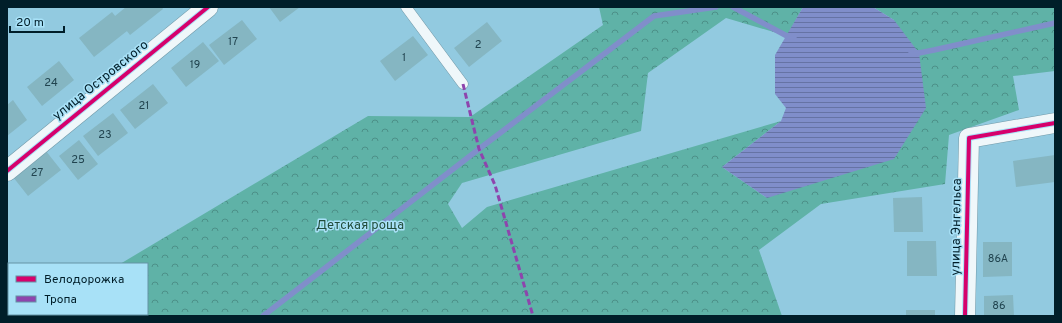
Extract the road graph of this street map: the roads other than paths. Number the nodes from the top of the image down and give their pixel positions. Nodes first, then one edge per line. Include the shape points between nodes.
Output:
1 (208, 7) edge
2 (406, 7) edge
3 (463, 84) dead end
4 (1055, 123) edge
5 (7, 171) edge
6 (965, 316) edge

1 - 5 street, улица Островского
2 - 3 lane
4 - 6 street, улица Энгельса via 969,138

